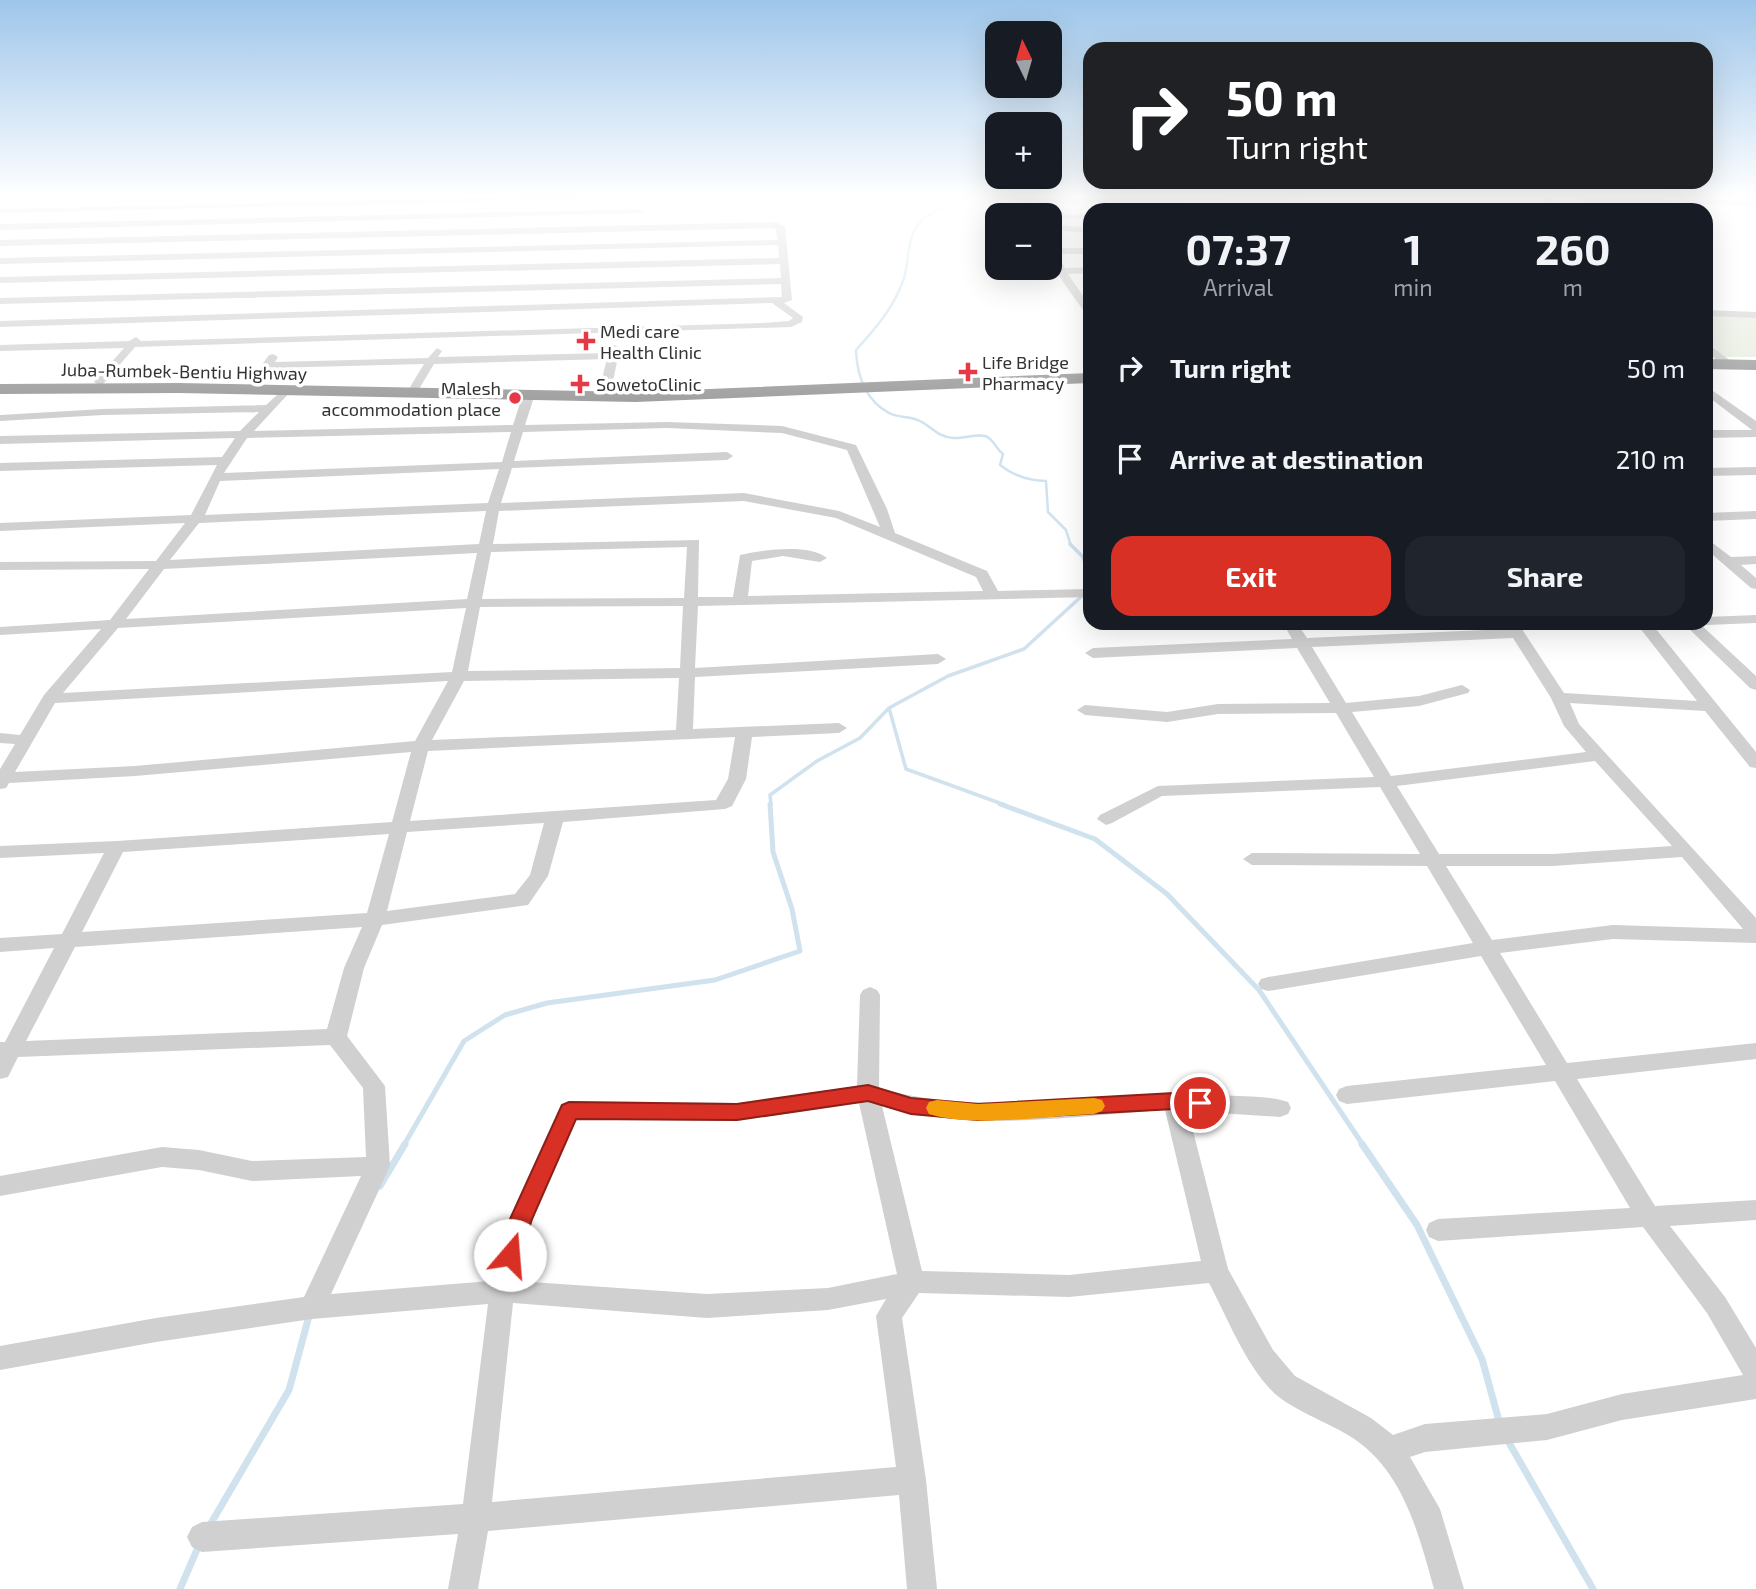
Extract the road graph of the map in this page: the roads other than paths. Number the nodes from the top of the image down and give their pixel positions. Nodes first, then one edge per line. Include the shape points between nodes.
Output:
1 (65, 268) edge
2 (202, 268) edge
3 (335, 268) edge
4 (468, 268) edge
5 (473, 268) edge
6 (632, 268) edge
7 (785, 268) edge
8 (1083, 270) edge
9 (1062, 271) joint
10 (332, 272) junction
11 (195, 276) junction
12 (53, 279) junction
13 (0, 280) edge
14 (786, 281) junction
15 (629, 284) junction
16 (464, 289) junction
17 (320, 293) junction
18 (176, 297) junction
19 (28, 301) junction
20 (0, 302) edge
21 (776, 302) junction
22 (1083, 302) edge
23 (625, 306) junction
24 (19, 309) dead end
25 (453, 312) junction
26 (1713, 313) edge
27 (1756, 315) edge
28 (10, 316) dead end
29 (153, 320) junction
30 (0, 324) edge
31 (292, 328) junction
32 (620, 330) junction
33 (444, 335) junction
34 (133, 344) junction
35 (0, 348) edge
36 (1713, 351) edge
37 (612, 356) junction
38 (434, 360) junction
39 (1713, 364) edge
40 (1728, 364) junction
41 (267, 365) junction
42 (1756, 365) edge
43 (1713, 370) edge
44 (1083, 371) edge
45 (1756, 371) edge
46 (1083, 378) edge
47 (0, 382) edge
48 (99, 382) junction
49 (254, 382) junction
50 (877, 386) junction
51 (415, 387) junction
52 (830, 388) junction
53 (0, 389) edge
54 (286, 390) junction
55 (605, 390) junction
56 (1713, 393) edge
57 (528, 397) junction
58 (266, 408) junction
59 (0, 418) edge
60 (1756, 427) edge
61 (518, 429) junction
62 (1756, 433) edge
63 (244, 434) junction
64 (1713, 434) edge
65 (0, 440) edge
66 (727, 456) dead end
67 (225, 461) junction
68 (505, 466) junction
69 (0, 467) edge
70 (1756, 471) edge
71 (1713, 472) edge
72 (215, 477) junction
73 (493, 509) junction
74 (1756, 515) edge
75 (1713, 517) edge
76 (193, 519) junction
77 (0, 527) edge
78 (889, 535) junction
79 (486, 548) junction
80 (1713, 548) edge
81 (820, 558) dead end
82 (1728, 561) junction
83 (1756, 561) edge
84 (158, 565) junction
85 (0, 566) edge
86 (1756, 585) edge
87 (1083, 593) edge
88 (993, 596) junction
89 (740, 601) junction
90 (690, 602) junction
91 (474, 603) junction
92 (1756, 619) edge
93 (1713, 621) edge
94 (115, 624) junction
95 (1295, 630) edge
96 (1487, 630) edge
97 (1516, 630) edge
98 (1649, 630) edge
99 (1697, 630) edge
100 (0, 631) edge
101 (1303, 643) junction
102 (1093, 653) dead end
103 (938, 659) dead end
104 (687, 673) junction
105 (459, 676) junction
106 (1756, 685) edge
107 (1462, 690) dead end
108 (50, 698) junction
109 (1559, 698) junction
110 (1709, 706) junction
111 (1344, 708) junction
112 (1084, 709) dead end
113 (839, 727) dead end
114 (744, 733) junction
115 (684, 736) junction
116 (0, 738) edge
117 (23, 740) junction
118 (421, 746) junction
119 (1601, 755) junction
120 (1754, 758) edge
121 (2, 781) edge
122 (1386, 782) junction
123 (555, 817) junction
124 (1106, 819) dead end
125 (402, 828) junction
126 (117, 847) junction
127 (1687, 851) junction
128 (0, 852) edge
129 (1251, 859) dead end
130 (1433, 861) junction
131 (375, 919) junction
132 (1756, 933) edge
133 (67, 940) junction
134 (0, 945) edge
135 (1485, 948) junction
136 (1268, 984) dead end
137 (870, 995) dead end
138 (336, 1037) junction
139 (5, 1049) edge
140 (1756, 1051) edge
141 (0, 1071) edge
142 (1560, 1071) junction
143 (868, 1093) junction
144 (1347, 1095) dead end
145 (1174, 1101) junction
146 (1280, 1108) dead end
147 (378, 1166) junction
148 (0, 1186) edge
149 (1756, 1210) edge
150 (1648, 1217) junction
151 (1438, 1230) dead end
152 (1216, 1271) junction
153 (912, 1282) junction
154 (503, 1292) junction
155 (312, 1307) junction
156 (0, 1358) edge
157 (1756, 1372) edge
158 (1756, 1386) edge
159 (1390, 1450) junction
160 (912, 1480) junction
161 (477, 1518) junction
162 (202, 1538) dead end
163 (463, 1589) edge
164 (922, 1589) edge
165 (1449, 1589) edge

1 - 12 street
2 - 11 street
3 - 10 street
4 - 10 street
5 - 16 street
6 - 15 street
7 - 14 street
8 - 9 street
9 - 22 street
10 - 11 street
10 - 17 street
11 - 12 street
11 - 18 street
12 - 13 street
12 - 19 street
14 - 15 street
14 - 21 street via 787,300
15 - 16 street
15 - 23 street
16 - 17 street
16 - 25 street
17 - 18 street
17 - 31 street
18 - 19 street
18 - 29 street
19 - 20 street
19 - 24 street
21 - 23 street
21 - 32 street via 798,320 763,327
23 - 25 street
23 - 32 street
25 - 31 street
25 - 33 street
26 - 27 street
28 - 30 street
29 - 30 street
29 - 31 street
29 - 34 street
31 - 33 street
31 - 34 street
31 - 41 street
32 - 33 street
32 - 37 street
33 - 38 street
34 - 35 street
34 - 48 street
36 - 40 street
37 - 38 street
37 - 55 street
38 - 41 street
38 - 51 street
39 - 40 highway
40 - 42 highway
41 - 49 street
43 - 45 highway
44 - 50 highway
46 - 50 highway
47 - 48 highway, Juba-Rumbek-Bentiu Highway
48 - 49 highway, Juba-Rumbek-Bentiu Highway
49 - 51 highway, Juba-Rumbek-Bentiu Highway
50 - 52 highway
51 - 55 highway, Juba-Rumbek-Bentiu Highway
52 - 55 highway, Juba-Rumbek-Bentiu Highway
52 - 57 highway, Juba-Rumbek-Bentiu Highway via 687,396
53 - 54 highway, Juba-Rumbek-Bentiu Highway
54 - 57 highway, Juba-Rumbek-Bentiu Highway
54 - 58 street
56 - 60 street
57 - 61 street
58 - 59 street
58 - 63 street
61 - 63 street
61 - 68 street
61 - 78 street via 750,427 832,442 852,448
62 - 64 street
63 - 65 street
63 - 67 street
66 - 68 street
67 - 69 street
67 - 72 street
68 - 72 street
68 - 73 street
70 - 71 street
72 - 76 street via 202,510
73 - 76 street
73 - 78 street via 744,497 839,515
73 - 79 street
74 - 75 street
76 - 77 street
76 - 84 street
78 - 88 street via 982,574
79 - 84 street
79 - 90 street via 694,543
79 - 91 street
80 - 82 street
81 - 89 street via 783,552 745,558
82 - 83 street
82 - 86 street
84 - 85 street
84 - 94 street
87 - 88 street
88 - 89 street
89 - 90 street
90 - 91 street
90 - 104 street
91 - 94 street
91 - 105 street
92 - 93 street
94 - 100 street
94 - 108 street
95 - 101 street
96 - 101 street
97 - 109 street
98 - 110 street
99 - 106 street
101 - 102 street
101 - 111 street
103 - 104 street
104 - 105 street
104 - 115 street
105 - 108 street
105 - 118 street
107 - 111 street via 1419,701
108 - 117 street
109 - 110 street
109 - 119 street via 1572,726
110 - 120 street
111 - 112 street via 1218,709 1167,717
111 - 122 street
113 - 114 street
114 - 115 street
114 - 123 street via 737,779 726,802 719,806
115 - 118 street
116 - 117 street
117 - 121 street
118 - 121 street
118 - 125 street
119 - 122 street
119 - 127 street
122 - 124 street via 1158,791
122 - 130 street
123 - 125 street
123 - 131 street via 539,876 521,900
125 - 126 street
125 - 131 street
126 - 128 street
126 - 133 street
127 - 130 street via 1553,860
127 - 132 street
129 - 130 street
130 - 135 street
131 - 133 street
131 - 138 street via 354,968
132 - 135 street via 1613,932
133 - 134 street
133 - 139 street
135 - 136 street
135 - 142 street
137 - 143 street
138 - 139 street
138 - 147 street via 374,1086
139 - 141 street
140 - 142 street
142 - 144 street
142 - 150 street
143 - 145 street via 911,1106 978,1112
143 - 153 street
143 - 154 street via 737,1112 569,1111 521,1219 504,1273
145 - 146 street
145 - 152 street
147 - 148 street via 252,1171 162,1157
147 - 155 street
149 - 150 street
150 - 151 street
150 - 157 street via 1716,1305
152 - 153 street via 1069,1286
152 - 159 street via 1264,1359 1285,1385 1361,1426
153 - 154 street via 828,1299 707,1306
153 - 160 street via 889,1316
154 - 155 street
154 - 161 street
155 - 156 street
158 - 159 street via 1622,1408 1547,1427 1425,1438
159 - 165 street via 1426,1509
160 - 161 street
160 - 164 street
161 - 162 street
161 - 163 street

